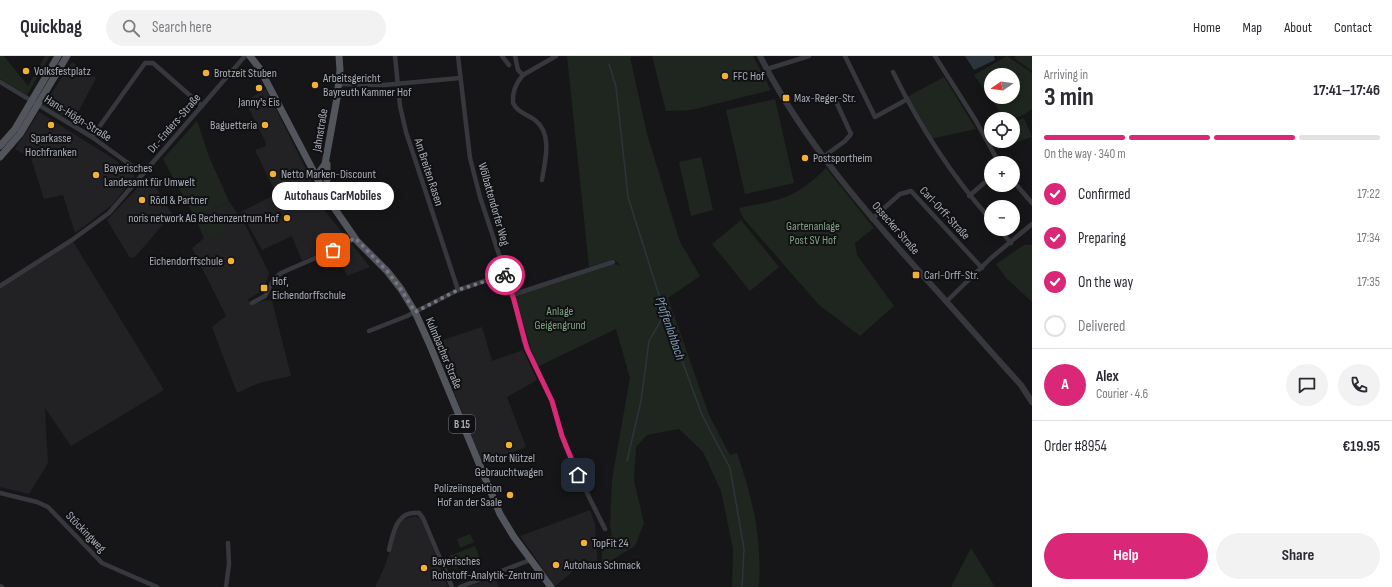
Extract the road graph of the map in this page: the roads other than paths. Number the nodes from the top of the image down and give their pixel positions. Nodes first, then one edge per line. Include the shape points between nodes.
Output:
1 (58, 56) edge
2 (67, 56) edge
3 (245, 56) edge
4 (250, 56) edge
5 (339, 56) edge
6 (395, 56) edge
7 (458, 56) edge
8 (502, 56) edge
9 (515, 56) edge
10 (556, 56) edge
11 (760, 56) edge
12 (809, 56) edge
13 (845, 56) edge
14 (934, 56) edge
15 (509, 65) dead end
16 (767, 69) junction
17 (893, 72) dead end
18 (523, 75) junction
19 (460, 78) junction
20 (0, 82) edge
21 (339, 84) junction
22 (398, 84) junction
23 (834, 97) dead end
24 (906, 100) junction
25 (35, 104) junction
26 (202, 106) junction
27 (92, 137) junction
28 (328, 142) junction
29 (0, 146) edge
30 (995, 156) edge
31 (0, 157) edge
32 (823, 157) junction
33 (143, 174) junction
34 (542, 180) dead end
35 (318, 181) junction
36 (984, 183) edge
37 (1020, 189) edge
38 (969, 196) junction
39 (1032, 203) edge
40 (334, 207) junction
41 (984, 212) edge
42 (872, 219) junction
43 (1032, 224) edge
44 (1005, 236) edge
45 (355, 238) junction
46 (1011, 243) junction
47 (613, 262) dead end
48 (982, 268) junction
49 (505, 274) junction
50 (0, 286) edge
51 (458, 290) junction
52 (512, 295) junction
53 (946, 302) junction
54 (252, 303) dead end
55 (415, 312) junction
56 (369, 331) dead end
57 (1032, 402) edge
58 (0, 493) edge
59 (605, 529) dead end
60 (228, 543) dead end
61 (389, 550) dead end
62 (530, 560) junction
63 (157, 587) edge
64 (226, 587) edge
65 (452, 587) edge
66 (460, 587) edge
67 (551, 587) edge

1 - 25 main road
2 - 25 main road
3 - 26 street, Dr.-Enders-Straße
4 - 35 main road, Kulmbacher Straße via 260,69
5 - 21 main road, Jahnstraße / B 15
6 - 22 street, Am Breiten Rasen
7 - 19 street, Wölbattendorfer Weg
8 - 15 street
9 - 18 street via 518,70
10 - 18 street
11 - 16 street, Ossecker Straße
12 - 16 street
13 - 24 street via 875,117
14 - 30 street
16 - 32 street, Ossecker Straße via 787,105
17 - 24 street
18 - 34 street via 513,90 513,103 542,128 546,143
19 - 22 street
19 - 49 street, Wölbattendorfer Weg via 470,158
20 - 25 street, Hans-Högn-Straße
21 - 22 street
21 - 28 main road, Jahnstraße / B 15
22 - 51 street, Am Breiten Rasen via 402,115 411,150
23 - 32 street via 851,134
24 - 38 street via 956,180
25 - 27 street, Hans-Högn-Straße
25 - 29 main road
25 - 31 main road via 20,134
26 - 27 street via 153,63 148,62
26 - 33 street, Dr.-Enders-Straße
27 - 33 street, Hans-Högn-Straße
28 - 35 main road, Jahnstraße / B 15 via 325,164 317,177
28 - 40 main road, B 15 via 327,177
32 - 42 street, Ossecker Straße
33 - 50 street, Dr.-Enders-Straße via 109,213
35 - 40 main road, Kulmbacher Straße / B 15
36 - 38 street
37 - 39 street
38 - 41 street
40 - 45 main road, Kulmbacher Straße / B 15
42 - 48 street, Carl-Orff-Straße via 900,194 911,191
42 - 53 street, Ossecker Straße
43 - 46 street
44 - 46 street
45 - 54 street via 345,245 281,273 274,279 265,296
45 - 55 main road, Kulmbacher Straße / B 15 via 387,271
46 - 48 street
47 - 52 street
48 - 53 street
49 - 51 street
49 - 52 street, Wölbattendorfer Weg
51 - 55 street
52 - 59 street, Wölbattendorfer Weg via 527,349 552,401 574,467
53 - 57 street, Ossecker Straße via 1021,385
55 - 56 street
55 - 62 main road, Kulmbacher Straße / B 15 via 494,502 505,524
58 - 63 street, Stöckingweg via 48,507 102,563
60 - 64 street
61 - 65 street via 398,522 406,516 419,513 424,518
62 - 66 street
62 - 67 main road, Kulmbacher Straße / B 15

